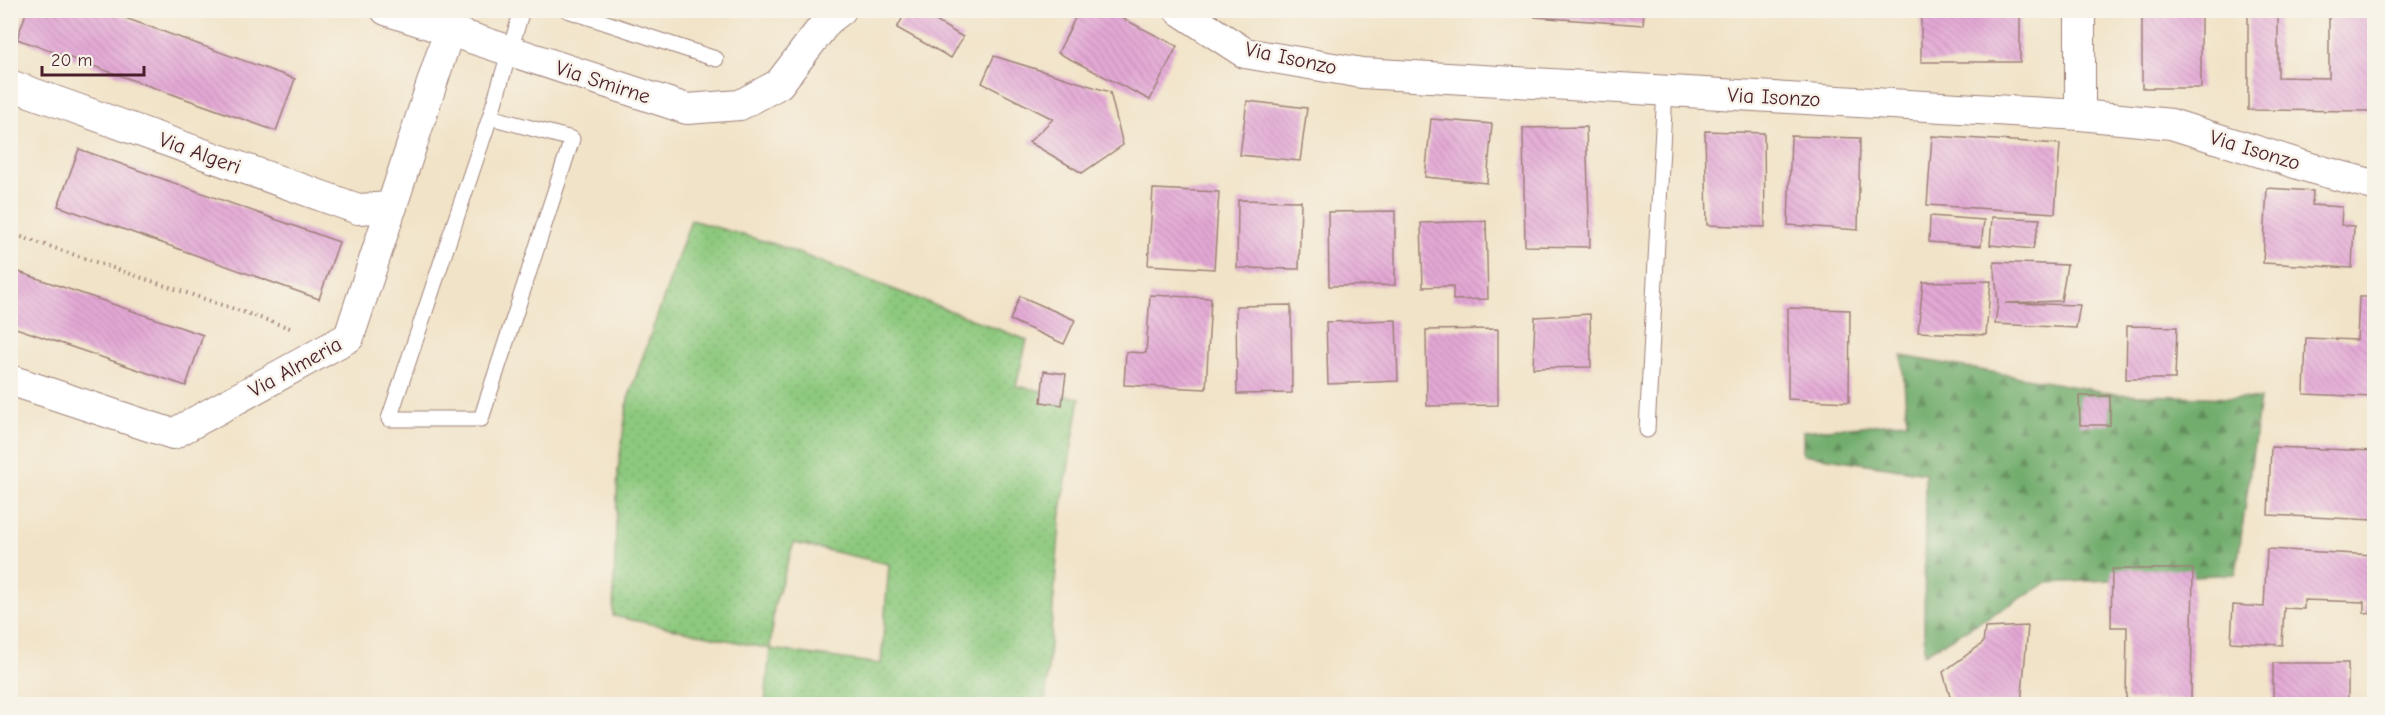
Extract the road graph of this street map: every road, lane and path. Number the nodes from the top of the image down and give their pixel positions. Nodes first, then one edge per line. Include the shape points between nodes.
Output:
1 (386, 10) edge
2 (522, 10) edge
3 (567, 10) edge
4 (841, 10) edge
5 (1179, 10) edge
6 (2080, 10) edge
7 (449, 32) junction
8 (510, 51) junction
9 (716, 59) dead end
10 (10, 85) edge
11 (1665, 90) junction
12 (2080, 115) junction
13 (490, 117) junction
14 (2374, 184) edge
15 (392, 207) junction
16 (10, 233) edge
17 (295, 330) dead end
18 (10, 380) edge
19 (1647, 429) dead end

1 - 7 street, Via Smirne
2 - 8 lane
3 - 9 lane
4 - 8 street, Via Smirne via 828,20 779,84 740,105 687,109
5 - 11 street, Via Isonzo via 1245,53 1257,55 1362,72
6 - 12 street
7 - 8 street, Via Smirne
7 - 15 street, Via Almeria
8 - 13 lane
10 - 15 street, Via Algeri via 358,210
11 - 12 street, Via Isonzo
11 - 19 lane
12 - 14 street, Via Isonzo via 2171,124
13 - 13 lane via 393,408 389,419 481,419 573,139
15 - 18 street, Via Almeria via 349,337 173,435
16 - 17 path

